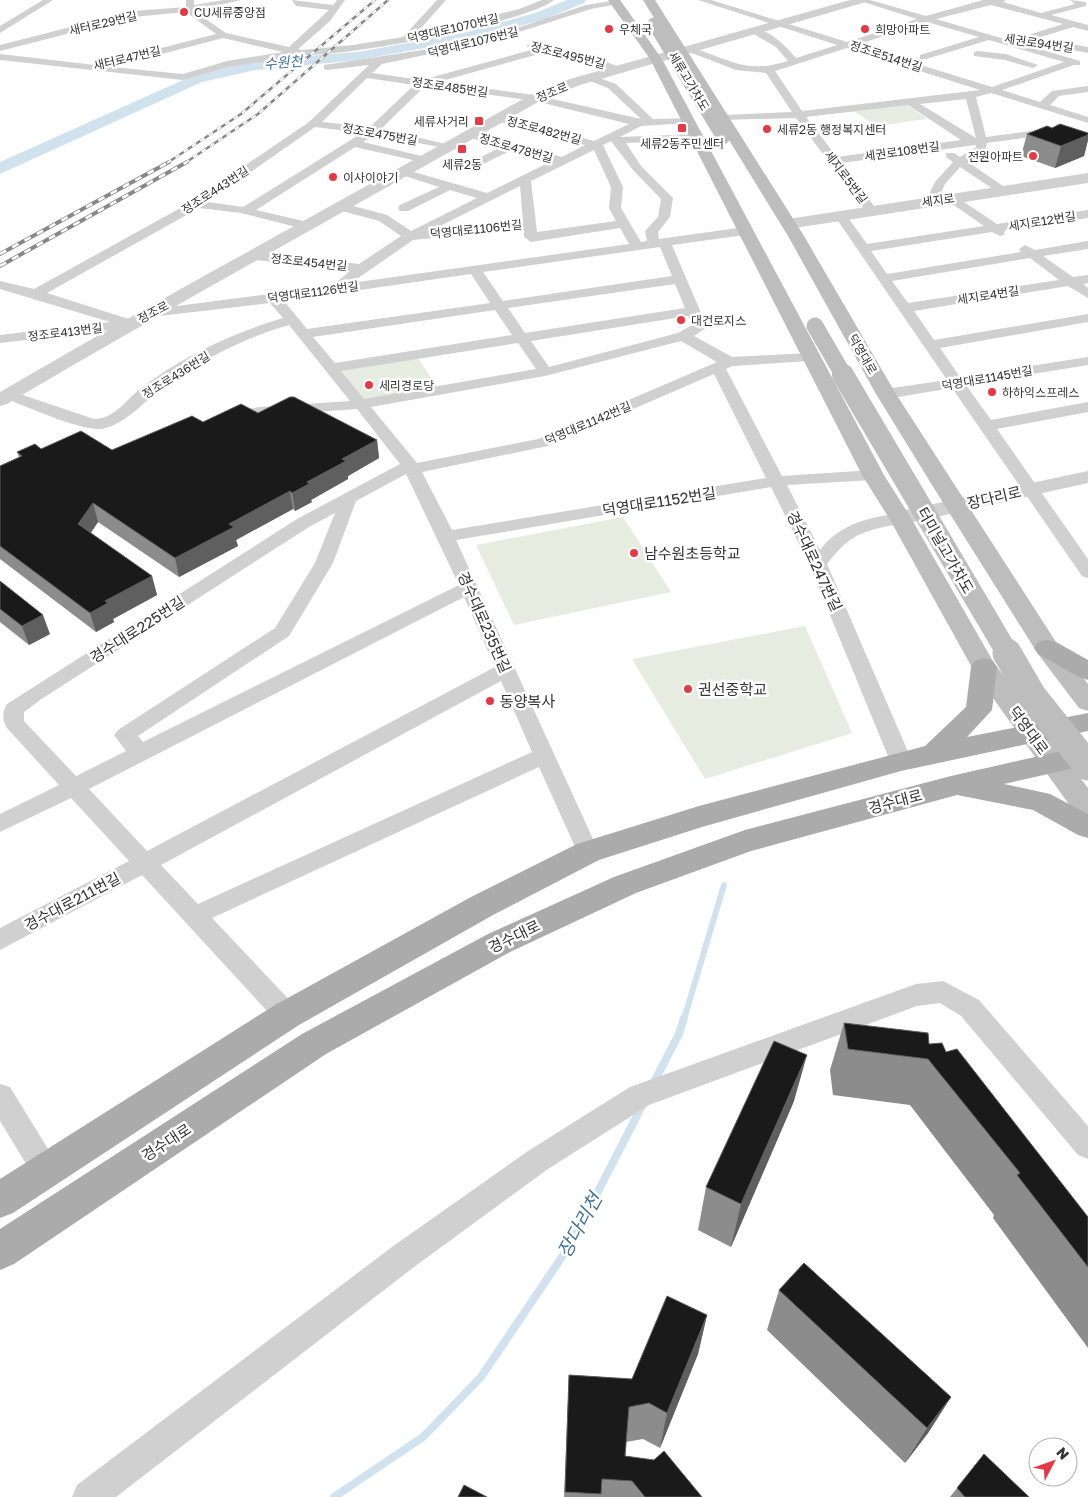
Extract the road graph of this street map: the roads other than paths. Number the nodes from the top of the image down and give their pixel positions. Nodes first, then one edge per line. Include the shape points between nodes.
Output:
1 (50, 0) edge
2 (237, 0) edge
3 (296, 0) edge
4 (341, 0) edge
5 (442, 0) edge
6 (550, 0) edge
7 (638, 0) edge
8 (649, 0) edge
9 (702, 0) edge
10 (862, 0) edge
11 (1002, 0) edge
12 (1074, 0) edge
13 (619, 1) edge
14 (988, 1) edge
15 (190, 4) edge
16 (335, 8) junction
17 (1050, 13) junction
18 (1040, 16) junction
19 (928, 19) junction
20 (1088, 22) edge
21 (780, 24) junction
22 (1073, 24) junction
23 (649, 25) junction
24 (1088, 28) edge
25 (0, 30) edge
26 (755, 31) junction
27 (453, 32) junction
28 (223, 35) junction
29 (1088, 36) edge
30 (489, 37) junction
31 (988, 38) junction
32 (864, 39) junction
33 (1025, 39) junction
34 (406, 40) junction
35 (848, 44) junction
36 (881, 44) dead end
37 (1059, 45) junction
38 (0, 48) edge
39 (546, 49) junction
40 (1088, 50) edge
41 (290, 51) junction
42 (686, 51) junction
43 (0, 57) edge
44 (656, 59) junction
45 (378, 62) junction
46 (794, 62) junction
47 (1074, 62) junction
48 (620, 64) junction
49 (1088, 66) edge
50 (327, 67) dead end
51 (95, 68) junction
52 (769, 70) junction
53 (1050, 70) junction
54 (364, 75) junction
55 (591, 78) junction
56 (990, 78) dead end
57 (422, 83) junction
58 (1088, 89) edge
59 (992, 90) junction
60 (970, 95) junction
61 (535, 98) junction
62 (911, 103) junction
63 (1042, 106) junction
64 (1088, 107) edge
65 (1059, 111) junction
66 (799, 115) junction
67 (498, 118) junction
68 (724, 118) junction
69 (1088, 120) edge
70 (639, 123) junction
71 (313, 124) junction
72 (1088, 126) edge
73 (373, 131) junction
74 (705, 133) junction
75 (468, 134) junction
76 (616, 139) junction
77 (977, 141) junction
78 (353, 143) junction
79 (597, 145) junction
80 (511, 146) junction
81 (446, 147) junction
82 (937, 147) junction
83 (426, 160) junction
84 (564, 161) junction
85 (833, 161) junction
86 (959, 162) junction
87 (477, 163) dead end
88 (403, 172) junction
89 (1088, 178) edge
90 (525, 179) junction
91 (448, 186) junction
92 (1002, 191) junction
93 (489, 198) junction
94 (952, 198) junction
95 (932, 201) junction
96 (197, 204) junction
97 (342, 207) junction
98 (404, 208) dead end
99 (871, 210) junction
100 (244, 211) junction
101 (1088, 214) edge
102 (840, 215) junction
103 (750, 222) junction
104 (624, 224) junction
105 (788, 224) junction
106 (308, 226) junction
107 (995, 228) junction
108 (529, 231) junction
109 (410, 236) junction
110 (659, 243) junction
111 (1088, 245) edge
112 (637, 246) junction
113 (802, 248) junction
114 (865, 248) junction
115 (755, 250) junction
116 (1031, 254) junction
117 (256, 256) junction
118 (534, 261) junction
119 (361, 268) junction
120 (474, 269) junction
121 (796, 276) junction
122 (885, 278) junction
123 (680, 279) junction
124 (1088, 279) edge
125 (1070, 282) junction
126 (0, 285) edge
127 (336, 289) junction
128 (36, 294) junction
129 (1088, 294) edge
130 (274, 298) junction
131 (499, 305) junction
132 (906, 308) junction
133 (694, 310) junction
134 (151, 313) junction
135 (1088, 318) edge
136 (292, 320) junction
137 (817, 320) junction
138 (130, 324) junction
139 (304, 334) junction
140 (683, 336) junction
141 (522, 337) junction
142 (0, 339) edge
143 (931, 345) junction
144 (810, 357) junction
145 (1088, 361) edge
146 (723, 364) junction
147 (331, 368) junction
148 (545, 372) junction
149 (957, 383) junction
150 (886, 394) junction
151 (4, 398) edge
152 (361, 404) junction
153 (1088, 407) edge
154 (216, 419) edge
155 (986, 426) junction
156 (411, 467) junction
157 (873, 475) junction
158 (1088, 477) edge
159 (778, 481) junction
160 (1029, 489) junction
161 (349, 498) junction
162 (956, 506) junction
163 (900, 518) junction
164 (446, 536) junction
165 (1085, 562) edge
166 (818, 564) junction
167 (469, 587) junction
168 (1047, 648) junction
169 (984, 667) junction
170 (506, 670) junction
171 (1088, 671) edge
172 (1088, 702) edge
173 (1088, 722) edge
174 (1032, 735) junction
175 (1088, 736) edge
176 (141, 754) junction
177 (934, 754) junction
178 (545, 755) junction
179 (1088, 755) edge
180 (901, 761) junction
181 (1053, 763) junction
182 (1088, 766) edge
183 (951, 786) junction
184 (74, 787) junction
185 (1088, 809) edge
186 (0, 824) edge
187 (1088, 827) edge
188 (588, 852) junction
189 (145, 862) junction
190 (196, 915) junction
191 (0, 940) edge
192 (287, 1015) junction
193 (0, 1096) edge
194 (1088, 1146) edge
195 (46, 1171) junction
196 (0, 1200) edge
197 (0, 1251) edge
198 (89, 1497) edge

1 - 25 street
2 - 15 street, 새터로29번길
3 - 16 street via 299,4
4 - 16 street
5 - 34 street
6 - 27 street, 덕영대로1070번길
7 - 23 main road
8 - 42 main road, 덕영대로
9 - 21 street, 정조로514번길
10 - 19 street
10 - 21 street, 정조로
11 - 14 street
12 - 17 street via 1083,4
13 - 23 main road
13 - 30 street, 덕영대로1076번길 via 597,4 555,20
13 - 44 main road, 덕영대로
14 - 18 street
14 - 19 street
15 - 28 street via 190,12
15 - 38 street, 새터로29번길 via 134,14
16 - 41 street
17 - 18 street
17 - 20 street
18 - 22 street
19 - 31 street
19 - 32 street
21 - 26 street, 정조로
21 - 35 street, 정조로514번길
22 - 24 street
22 - 33 street
23 - 74 main road, 세류고가차도
26 - 42 street, 정조로
26 - 46 street via 779,46
27 - 30 street, 정조로495번길
27 - 34 street, 덕영대로1070번길
28 - 41 street
28 - 51 street, 새터로47번길
29 - 37 street
30 - 39 street, 정조로495번길
30 - 45 street, 덕영대로1076번길 via 451,49
31 - 33 street, 세권로94번길
31 - 47 street
31 - 53 street via 984,52 973,56 1006,57
31 - 56 street via 919,56
32 - 35 street
32 - 36 street
33 - 37 street, 세권로94번길
34 - 41 street, 덕영대로1070번길 via 302,53
35 - 46 street
35 - 59 street, 정조로514번길
37 - 40 street, 세권로94번길
39 - 48 street, 정조로495번길
39 - 57 street
41 - 51 street via 285,55 227,64 183,77
42 - 44 street, 정조로
42 - 52 street via 738,68
42 - 68 main road, 덕영대로
43 - 51 street, 새터로47번길
44 - 48 street, 정조로
44 - 74 main road, 덕영대로
45 - 50 street, 덕영대로1076번길
45 - 54 street, 정조로443번길
46 - 52 street
47 - 49 street
47 - 53 street
48 - 55 street, 정조로
52 - 66 street, 세지로5번길
53 - 59 street
54 - 57 street, 정조로485번길
54 - 71 street, 정조로443번길
55 - 61 street, 정조로
55 - 70 street via 612,86 648,118
57 - 61 street, 정조로485번길
57 - 73 street
58 - 63 street via 1056,93
59 - 60 street
59 - 63 street, 정조로514번길
60 - 62 street
60 - 77 street
61 - 67 street, 정조로
61 - 70 street, 정조로485번길
62 - 66 street
62 - 77 street, 세권로108번길
63 - 65 street, 정조로514번길
64 - 65 street
65 - 69 street, 정조로514번길
66 - 68 street
66 - 85 street, 세지로5번길
67 - 75 street, 정조로
67 - 79 street, 정조로482번길
68 - 105 main road, 덕영대로
70 - 74 street, 덕영대로1106번길
70 - 76 street, 덕영대로1106번길
71 - 73 street, 정조로475번길
71 - 96 street, 정조로443번길
72 - 77 street, 세권로108번길
73 - 78 street
73 - 81 street, 정조로475번길
74 - 76 street
74 - 103 main road, 덕영대로
74 - 121 main road, 덕영대로
75 - 80 street, 정조로478번길
75 - 81 street, 정조로
76 - 79 street, 덕영대로1106번길
76 - 110 street via 637,168 667,198 668,209 651,232
77 - 82 street, 세권로108번길
77 - 86 street via 981,149
78 - 83 street
78 - 100 street
79 - 84 street, 덕영대로1106번길
79 - 104 street, 정조로482번길 via 617,187 615,208
80 - 84 street, 정조로478번길
80 - 87 street
81 - 83 street, 정조로
82 - 85 street, 세권로108번길
82 - 86 street
83 - 88 street, 정조로
84 - 90 street, 덕영대로1106번길
85 - 99 street, 세지로5번길
86 - 92 street
86 - 95 street via 936,186
88 - 91 street
88 - 97 street, 정조로
89 - 92 street, 세지로
90 - 93 street, 덕영대로1106번길
90 - 108 street, 덕영대로1106번길
91 - 93 street
91 - 98 street
92 - 94 street, 세지로
93 - 109 street, 덕영대로1106번길
94 - 95 street, 세지로
94 - 107 street, 세지로12번길
95 - 99 street, 세지로
96 - 100 street
96 - 128 street, 정조로443번길
97 - 106 street, 정조로
97 - 109 street via 383,218
99 - 102 street, 세지로
100 - 106 street
101 - 107 street, 세지로12번길
102 - 105 street, 세지로
102 - 114 street
103 - 110 street, 덕영대로1126번길
103 - 115 main road, 덕영대로
104 - 108 street
104 - 112 street, 정조로482번길
105 - 113 main road, 덕영대로
106 - 117 street, 정조로
107 - 114 street
107 - 116 street, 세지로12번길
108 - 109 street, 덕영대로1106번길
108 - 118 street
109 - 119 street, 덕영대로1106번길
110 - 112 street, 덕영대로1126번길
110 - 123 street
111 - 116 street
112 - 118 street, 덕영대로1126번길
113 - 121 main road
113 - 150 main road, 덕영대로
114 - 122 street
115 - 121 main road
115 - 144 main road, 덕영대로
116 - 122 street
116 - 125 street, 세지로12번길
117 - 119 street, 정조로454번길
117 - 134 street, 정조로
118 - 120 street, 덕영대로1126번길
119 - 127 street, 덕영대로1106번길
120 - 127 street, 덕영대로1126번길
120 - 131 street
121 - 137 main road, 덕영대로
122 - 132 street
123 - 131 street
123 - 133 street
124 - 125 street
125 - 129 street, 세지로12번길
125 - 132 street, 세지로4번길
126 - 128 street
127 - 130 street, 덕영대로1126번길
128 - 138 street
130 - 134 street, 덕영대로1126번길
130 - 136 street, 경수대로235번길
131 - 139 street
131 - 141 street
132 - 143 street
133 - 140 street via 700,327
133 - 141 street
134 - 138 street, 정조로
135 - 143 street
136 - 139 street, 경수대로235번길
136 - 151 street, 정조로436번길 via 266,327 198,359 150,389 118,418 102,425
137 - 175 main road, 터미널고가차도 via 1050,693
137 - 182 main road, 터미널고가차도, bridge via 1032,696
138 - 142 street, 정조로413번길
138 - 151 street, 정조로
139 - 147 street, 경수대로235번길
140 - 146 street
140 - 148 street via 594,363
141 - 147 street
141 - 148 street
143 - 149 street
144 - 146 street, 덕영대로1142번길
144 - 157 main road, 덕영대로
145 - 149 street, 덕영대로1145번길
146 - 156 street, 덕영대로1142번길 via 542,443
146 - 159 street, 경수대로247번길
147 - 152 street, 경수대로235번길
148 - 152 street
149 - 150 street, 덕영대로1145번길
149 - 155 street
150 - 162 main road, 덕영대로
152 - 154 street via 252,411
152 - 156 street, 경수대로235번길
153 - 155 street
155 - 160 street
156 - 161 street, 경수대로225번길
156 - 164 street, 경수대로235번길
157 - 159 street, 덕영대로1152번길
157 - 163 main road, 덕영대로
158 - 160 street, 장다리로
159 - 164 street, 덕영대로1152번길
159 - 166 street, 경수대로247번길
160 - 162 street, 장다리로
160 - 165 street
161 - 176 street via 324,563 282,632 126,736
161 - 184 street, 경수대로225번길 via 295,528 14,709 14,723
162 - 163 street, 장다리로
162 - 168 main road, 덕영대로
163 - 166 street via 860,525 836,540
163 - 169 main road, 덕영대로
164 - 167 street, 경수대로235번길
166 - 180 street, 경수대로247번길
167 - 170 street, 경수대로235번길
167 - 176 street
168 - 171 main road
168 - 172 main road, 덕영대로
169 - 174 main road, 덕영대로
169 - 177 main road via 979,710
170 - 178 street, 경수대로235번길
170 - 189 street
173 - 174 main road
174 - 177 main road
174 - 181 main road, 덕영대로
176 - 184 street
177 - 180 main road
178 - 188 street, 경수대로235번길
178 - 190 street
179 - 181 main road, 경수대로
180 - 188 main road
181 - 183 main road, 경수대로
181 - 185 main road, 덕영대로
183 - 187 main road via 1040,801
183 - 197 main road, 경수대로 via 745,841 625,885 499,943 314,1044
184 - 186 street
184 - 189 street, 경수대로225번길
188 - 192 main road via 482,906
189 - 190 street, 경수대로225번길
189 - 191 street, 경수대로211번길
190 - 192 street, 경수대로225번길
192 - 195 main road
193 - 195 street
194 - 198 street via 970,1008 943,992 916,995 640,1096 538,1160 403,1257
195 - 196 main road

